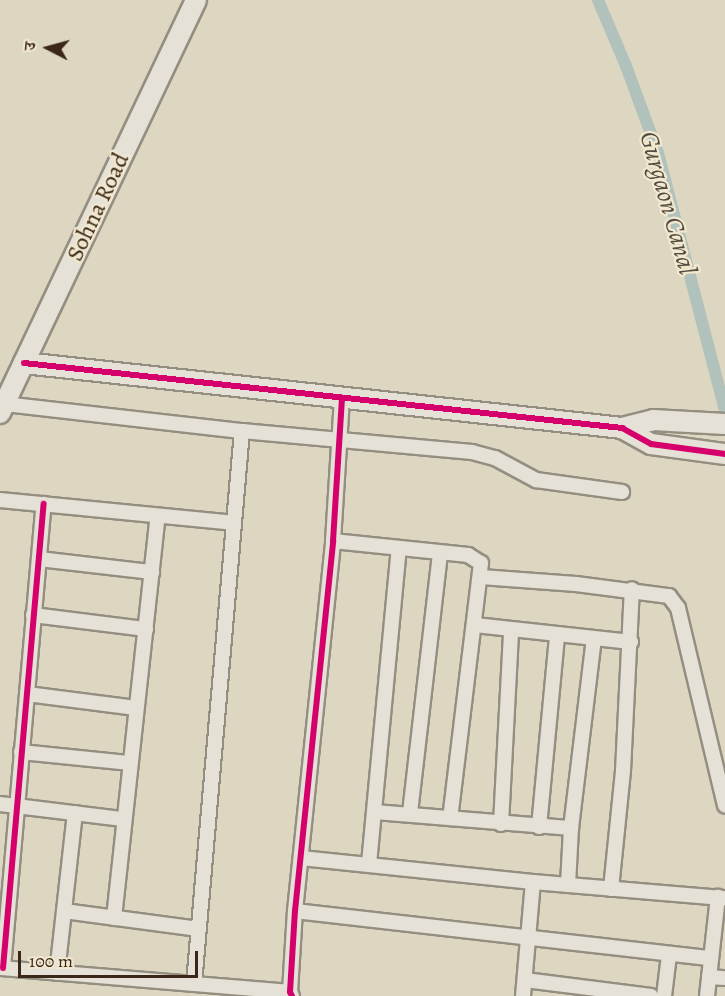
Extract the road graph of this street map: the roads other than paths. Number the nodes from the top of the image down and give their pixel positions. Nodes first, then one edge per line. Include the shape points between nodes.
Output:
1 (196, 0) edge
2 (24, 363) junction
3 (342, 398) junction
4 (2, 409) edge
5 (725, 424) edge
6 (622, 428) junction
7 (242, 431) junction
8 (340, 438) junction
9 (725, 454) edge
10 (622, 492) dead end
11 (0, 500) edge
12 (44, 504) junction
13 (158, 516) junction
14 (233, 524) junction
15 (333, 541) junction
16 (399, 549) junction
17 (440, 553) junction
18 (39, 559) junction
19 (152, 572) junction
20 (481, 577) junction
21 (632, 590) junction
22 (33, 615) junction
23 (475, 625) junction
24 (146, 630) junction
25 (511, 630) junction
26 (557, 636) junction
27 (594, 639) junction
28 (631, 642) junction
29 (27, 694) junction
30 (136, 708) junction
31 (21, 752) junction
32 (130, 763) junction
33 (0, 804) edge
34 (725, 805) edge
35 (17, 806) junction
36 (375, 812) junction
37 (75, 813) junction
38 (410, 813) junction
39 (450, 818) junction
40 (123, 819) junction
41 (501, 824) junction
42 (539, 826) junction
43 (571, 828) junction
44 (302, 858) junction
45 (369, 864) junction
46 (533, 882) junction
47 (568, 885) junction
48 (611, 889) junction
49 (721, 897) edge
50 (64, 911) junction
51 (295, 911) junction
52 (114, 918) junction
53 (199, 929) junction
54 (719, 938) edge
55 (529, 939) junction
56 (669, 955) junction
57 (710, 958) junction
58 (2, 968) edge
59 (57, 973) junction
60 (709, 977) junction
61 (725, 978) edge
62 (525, 980) junction
63 (194, 984) junction
64 (275, 993) edge
65 (291, 994) edge
66 (523, 996) edge
67 (651, 996) edge
68 (664, 996) edge
69 (707, 996) edge

1 - 2 street, Sohna Road
2 - 3 street
2 - 4 street, Sohna Road
3 - 6 street
3 - 8 street
4 - 7 street
5 - 6 street via 653,420
6 - 9 street via 651,444
7 - 8 street
7 - 14 street
8 - 10 street via 472,452 495,458 536,480
8 - 15 street
11 - 12 street
12 - 13 street
12 - 18 street
13 - 14 street
13 - 19 street
14 - 53 street
15 - 16 street
15 - 44 street
16 - 17 street
16 - 36 street
17 - 20 street via 474,556 482,563
17 - 38 street
18 - 19 street
18 - 22 street
19 - 24 street
20 - 21 street
20 - 23 street
21 - 28 street
21 - 34 street via 669,596 678,608
22 - 24 street
22 - 29 street
23 - 25 street
23 - 39 street
24 - 30 street
25 - 26 street
25 - 41 street
26 - 27 street
26 - 42 street
27 - 28 street
27 - 43 street
28 - 48 street
29 - 30 street
29 - 31 street
30 - 32 street
31 - 32 street
31 - 35 street
32 - 40 street
33 - 35 street
35 - 37 street
35 - 58 street
36 - 38 street
36 - 45 street
37 - 40 street
37 - 50 street
38 - 39 street
39 - 41 street
40 - 52 street
41 - 42 street
42 - 43 street
43 - 47 street
44 - 45 street
44 - 51 street
45 - 46 street
46 - 47 street
46 - 55 street
47 - 48 street
48 - 49 street
49 - 54 street
50 - 52 street
50 - 59 street
51 - 55 street
51 - 65 street
52 - 53 street
53 - 63 street
54 - 57 street
55 - 56 street
55 - 62 street
56 - 57 street
56 - 68 street
57 - 60 street
58 - 59 street
59 - 63 street
60 - 61 street
60 - 69 street
62 - 66 street
62 - 67 street
63 - 64 street
64 - 65 street

